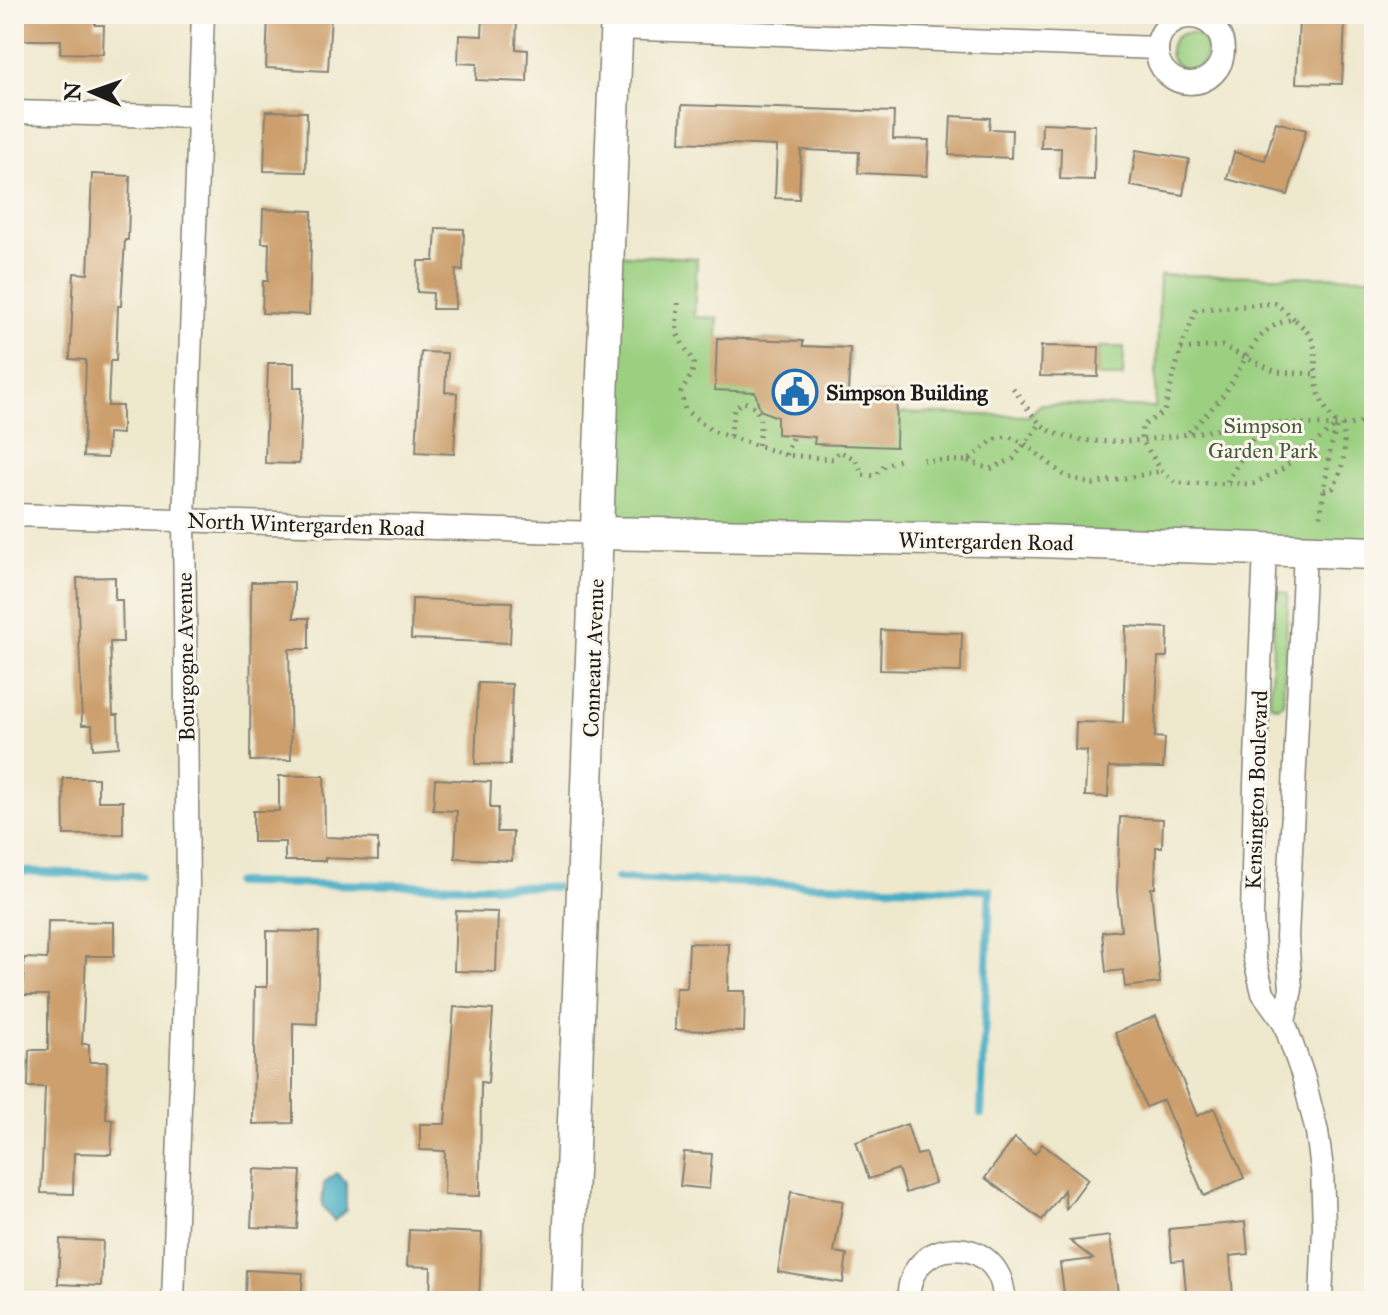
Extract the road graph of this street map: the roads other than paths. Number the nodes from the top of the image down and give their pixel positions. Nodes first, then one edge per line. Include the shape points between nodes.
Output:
1 (203, 14) edge
2 (617, 21) edge
3 (1157, 48) dead end
4 (14, 112) edge
5 (199, 117) junction
6 (14, 515) edge
7 (184, 520) junction
8 (598, 533) junction
9 (1265, 550) junction
10 (1305, 552) junction
11 (1374, 553) edge
12 (1258, 720) junction
13 (1296, 721) junction
14 (1252, 901) junction
15 (1289, 902) junction
16 (1284, 1022) junction
17 (173, 1301) edge
18 (567, 1301) edge
19 (909, 1301) edge
20 (1004, 1301) edge
21 (1321, 1301) edge

1 - 5 street, Bourgogne Avenue
2 - 3 street
2 - 8 street, Conneaut Avenue
4 - 5 street
5 - 7 street, Bourgogne Avenue
6 - 7 street, North Wintergarden Road
7 - 8 street, North Wintergarden Road
7 - 17 street, Bourgogne Avenue via 188,886
8 - 9 street, Wintergarden Road
8 - 18 street, Conneaut Avenue
9 - 10 street, Wintergarden Road
9 - 12 street, Kensington Boulevard
10 - 11 street, Wintergarden Road
10 - 13 street, Kensington Boulevard
12 - 13 street
12 - 14 street, Kensington Boulevard
13 - 15 street, Kensington Boulevard
14 - 15 street
14 - 16 street, Kensington Boulevard via 1254,956 1263,993
15 - 16 street, Kensington Boulevard via 1291,989
16 - 21 street, Kensington Boulevard via 1303,1076 1322,1169
19 - 20 street via 919,1266 946,1249 962,1249 990,1262 999,1275

